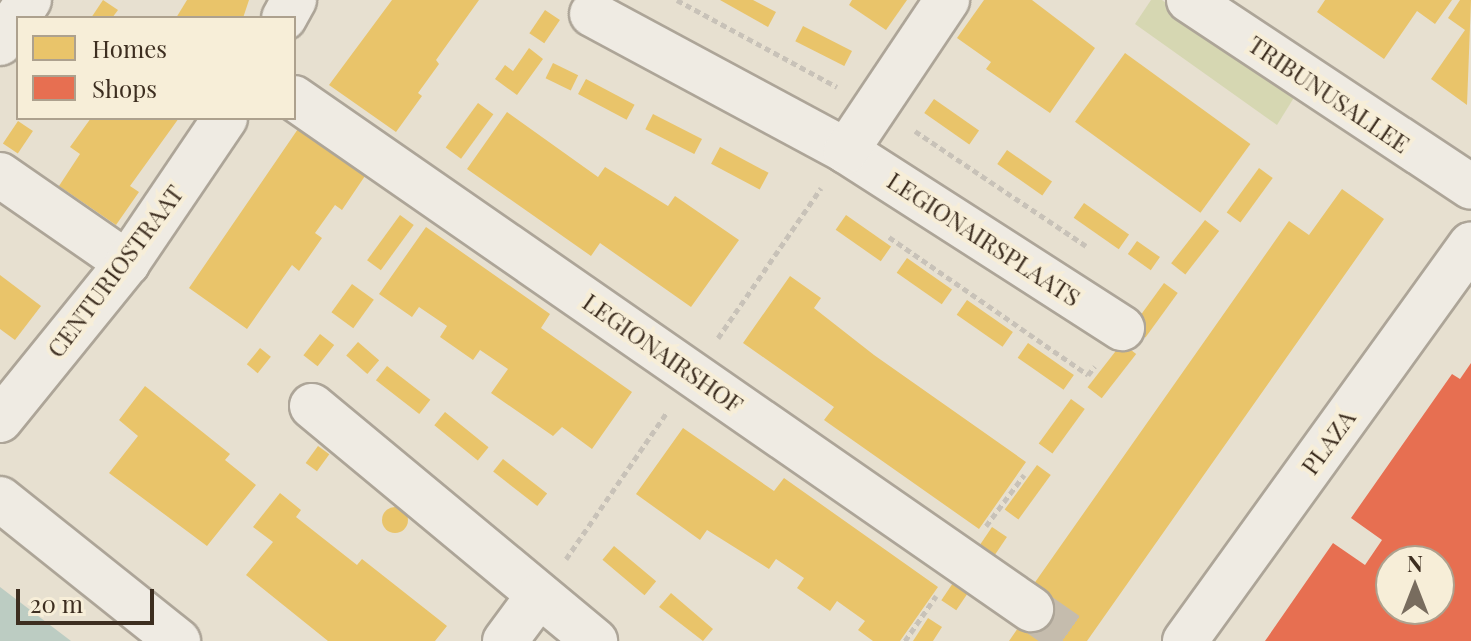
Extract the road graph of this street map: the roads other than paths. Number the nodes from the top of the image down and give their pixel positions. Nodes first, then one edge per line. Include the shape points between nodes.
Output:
1 (947, 0) edge
2 (1189, 0) edge
3 (592, 14) dead end
4 (16, 19) edge
5 (0, 43) edge
6 (296, 99) edge
7 (224, 120) edge
8 (846, 151) junction
9 (0, 175) edge
10 (1471, 187) edge
11 (1471, 244) edge
12 (127, 263) junction
13 (1122, 328) dead end
14 (312, 406) dead end
15 (0, 420) edge
16 (0, 499) edge
17 (539, 595) junction
18 (1031, 609) tunnel mouth
19 (178, 641) edge
20 (505, 641) edge
21 (595, 641) edge
22 (1185, 641) edge

1 - 8 street
2 - 10 street, TRIBUNUSALLEE
3 - 8 street, LEGIONAIRSPLAATS
4 - 5 street
6 - 18 street, LEGIONAIRSHOF
7 - 12 street, CENTURIOSTRAAT
8 - 13 street, LEGIONAIRSPLAATS
9 - 12 street
11 - 22 street, PLAZA
12 - 15 street, CENTURIOSTRAAT
14 - 17 street
16 - 19 street
17 - 20 street
17 - 21 street

